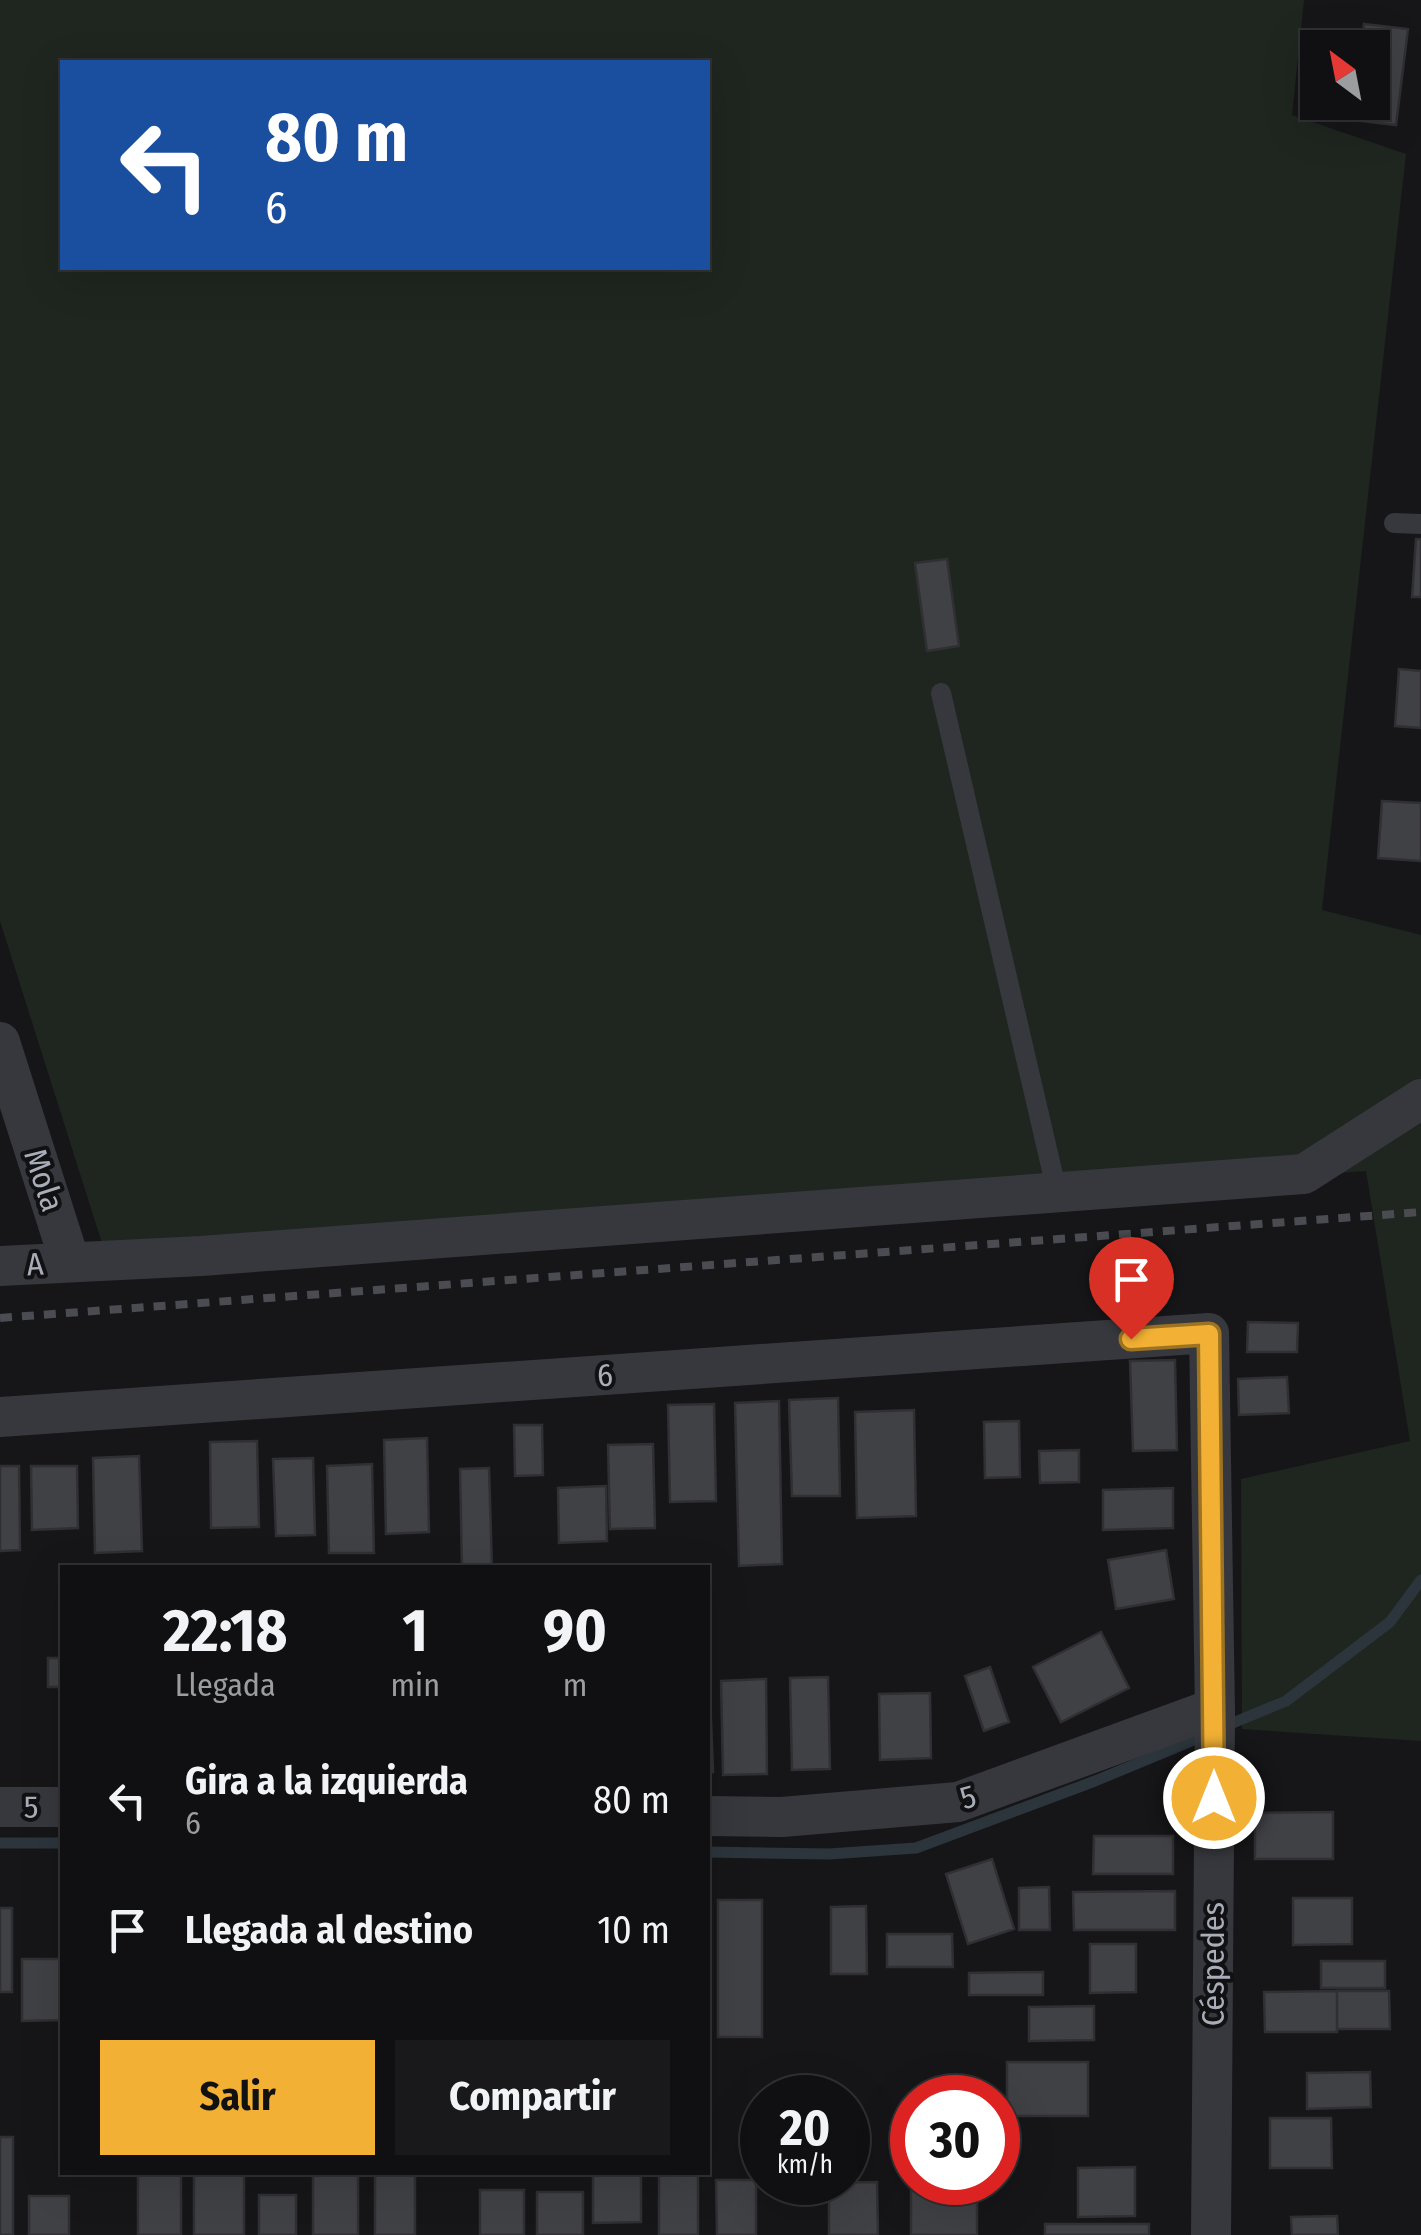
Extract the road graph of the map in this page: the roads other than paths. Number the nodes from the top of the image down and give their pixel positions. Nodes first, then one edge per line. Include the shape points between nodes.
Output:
1 (1394, 523) dead end
2 (1421, 524) edge
3 (941, 693) dead end
4 (0, 1042) edge
5 (1421, 1098) edge
6 (1057, 1192) junction
7 (70, 1262) junction
8 (0, 1266) edge
9 (1209, 1334) joint
10 (0, 1417) edge
11 (1215, 1710) junction
12 (0, 1807) edge
13 (60, 1808) edge
14 (710, 1816) edge
15 (1210, 2235) edge

1 - 2 lane
3 - 6 lane
4 - 7 street, Mola
5 - 6 street, A via 1304,1174
6 - 7 street, A
7 - 8 street, A
9 - 10 street, 6
9 - 11 street, Céspedes
11 - 14 street, 5 via 958,1802 782,1817
11 - 15 street, Céspedes
12 - 13 street, 5

